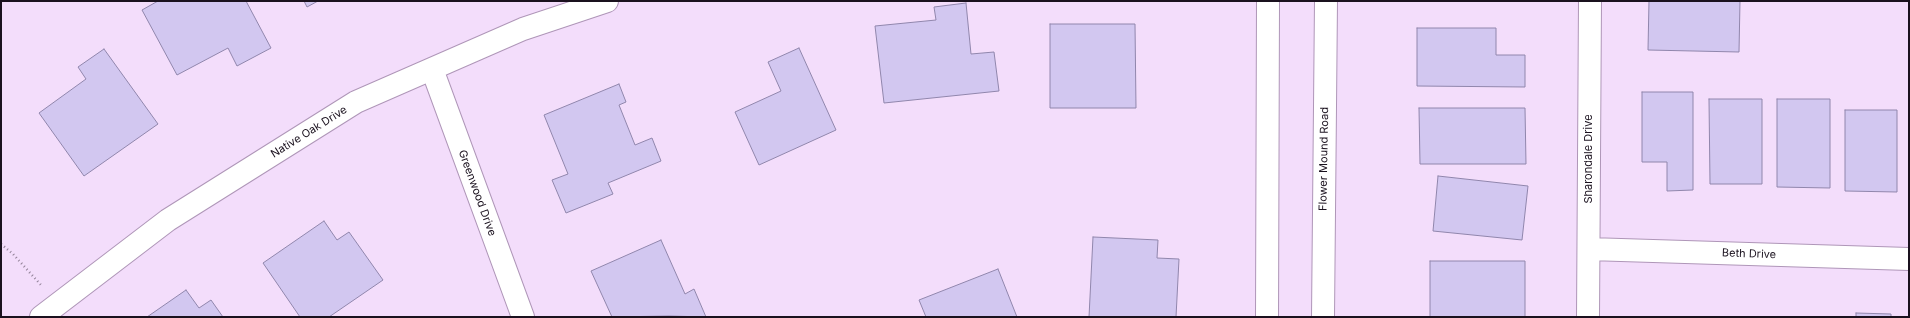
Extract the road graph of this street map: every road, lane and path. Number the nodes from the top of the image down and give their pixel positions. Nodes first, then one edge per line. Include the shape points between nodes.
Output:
1 (607, 1) edge
2 (1268, 1) edge
3 (1326, 1) edge
4 (1590, 1) edge
5 (432, 69) junction
6 (1, 244) edge
7 (1589, 249) junction
8 (1909, 259) edge
9 (49, 310) edge
10 (523, 317) edge
11 (1267, 317) edge
12 (1323, 317) edge
13 (1588, 317) edge

1 - 5 street, Native Oak Drive via 523,29
2 - 11 street
3 - 12 street, Flower Mound Road
4 - 7 street, Sharondale Drive
5 - 9 street, Native Oak Drive via 356,102 168,220
5 - 10 street, Greenwood Drive
6 - 9 path via 13,254
7 - 8 street, Beth Drive
7 - 13 street, Sharondale Drive

